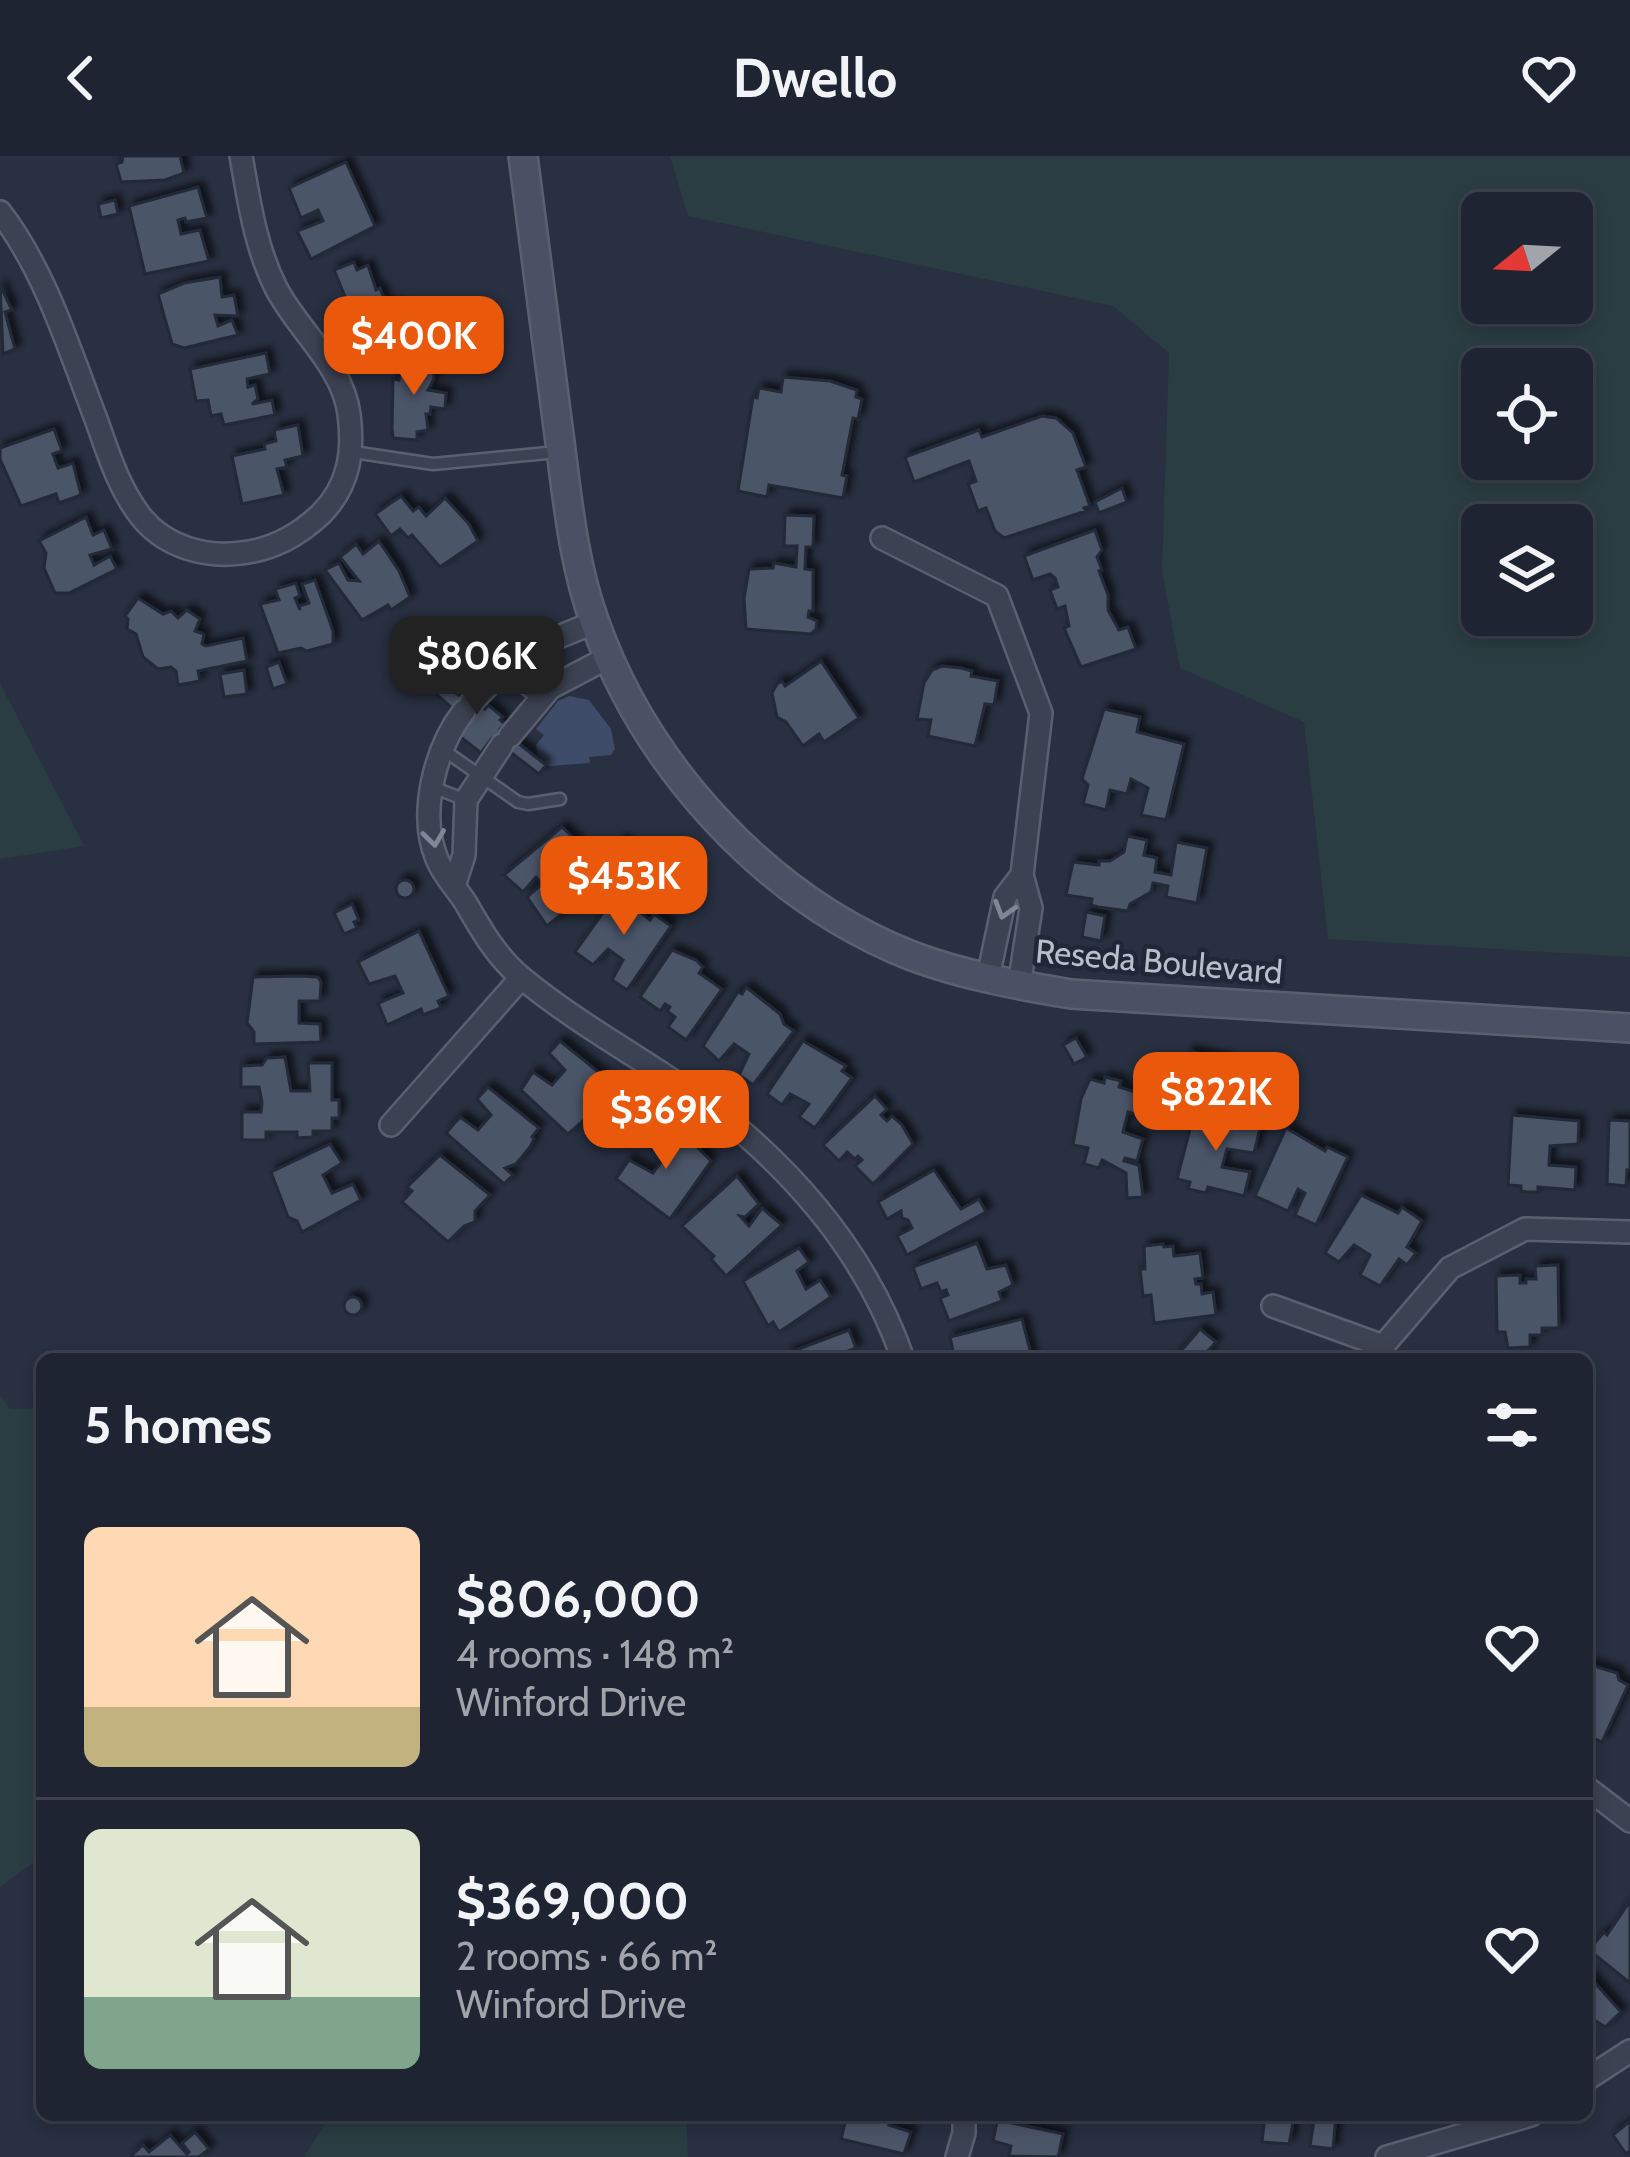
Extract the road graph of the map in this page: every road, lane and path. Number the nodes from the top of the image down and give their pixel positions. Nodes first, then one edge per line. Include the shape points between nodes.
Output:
1 (241, 156) edge
2 (523, 156) edge
3 (0, 212) edge
4 (353, 452) junction
5 (562, 452) junction
6 (882, 538) dead end
7 (595, 622) junction
8 (609, 657) junction
9 (507, 663) junction
10 (539, 700) junction
11 (442, 749) junction
12 (480, 775) junction
13 (432, 787) junction
14 (466, 800) junction
15 (560, 800) dead end
16 (1022, 875) junction
17 (454, 884) junction
18 (988, 977) junction
19 (521, 978) junction
20 (1018, 986) junction
21 (1630, 1028) edge
22 (392, 1125) dead end
23 (1630, 1232) edge
24 (1273, 1306) dead end
25 (1382, 1352) edge
26 (901, 1353) edge
27 (1593, 1792) edge
28 (1630, 1821) edge
29 (1630, 2051) edge
30 (1593, 2075) edge
31 (964, 2121) edge
32 (1510, 2121) edge
33 (956, 2157) edge
34 (1387, 2157) edge

1 - 4 street via 266,268 348,406
2 - 5 main road, Reseda Boulevard
3 - 4 street via 58,319 120,484 144,521 172,542 214,556 276,544 338,496
4 - 5 lane via 433,464
5 - 7 main road, Reseda Boulevard
6 - 16 street via 997,596 1041,713
7 - 8 main road, Reseda Boulevard
7 - 9 street
8 - 10 street
8 - 18 main road, Reseda Boulevard via 660,751 753,856 875,939
9 - 10 lane
9 - 11 street
10 - 12 street
11 - 12 lane
11 - 13 street
12 - 14 street
12 - 15 lane via 528,805
13 - 14 lane
13 -> 17 street via 437,860
14 - 17 street
16 -> 18 street via 1005,897
16 - 20 street via 1031,908
17 - 19 street
18 - 20 main road, Reseda Boulevard
19 - 22 street
19 - 26 street via 743,1133 796,1183 863,1272
20 - 21 main road, Reseda Boulevard
23 - 25 street via 1525,1229 1450,1268
24 - 25 street
27 - 28 street
29 - 30 street
31 - 33 street
32 - 34 street

